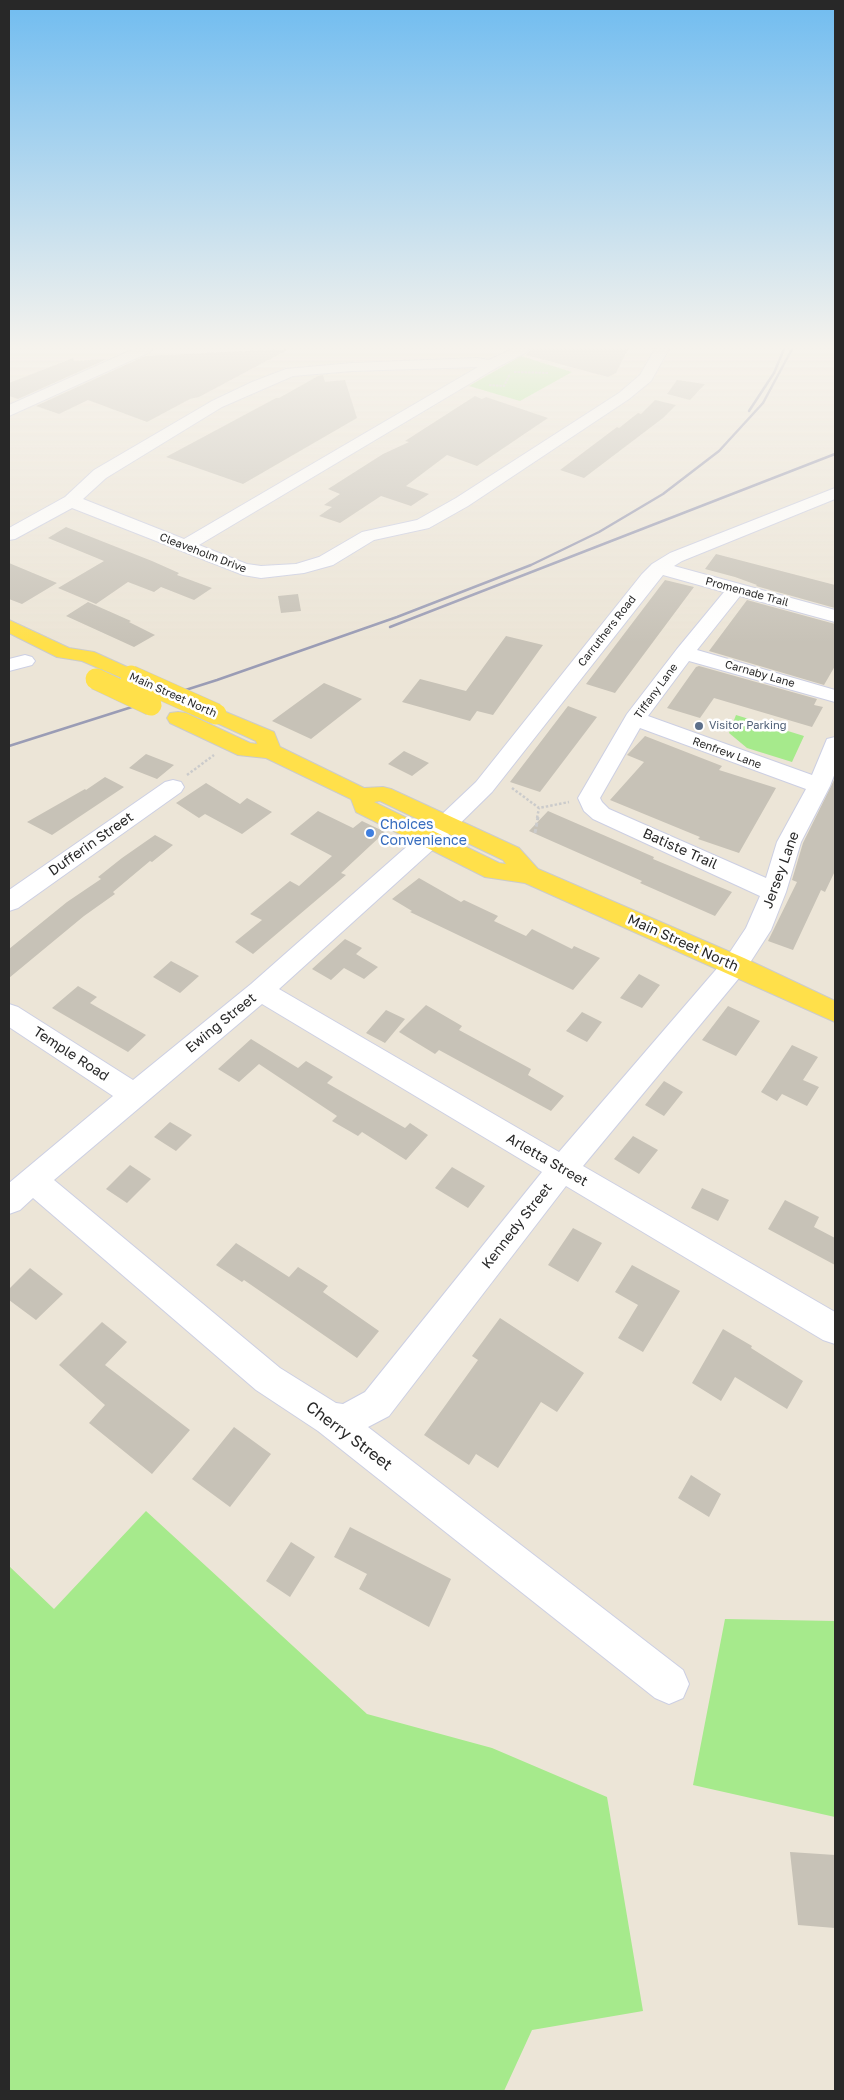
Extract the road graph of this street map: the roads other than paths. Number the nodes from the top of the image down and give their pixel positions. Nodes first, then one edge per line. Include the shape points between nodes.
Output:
1 (145, 447) edge
2 (352, 447) edge
3 (546, 447) edge
4 (835, 493) edge
5 (71, 501) junction
6 (9, 535) edge
7 (185, 546) junction
8 (659, 568) junction
9 (736, 589) junction
10 (835, 616) edge
11 (9, 626) edge
12 (64, 653) junction
13 (684, 653) junction
14 (835, 696) edge
15 (635, 719) junction
16 (835, 744) edge
17 (270, 751) junction
18 (819, 786) junction
19 (173, 787) road end
20 (582, 801) joint
21 (437, 831) junction
22 (774, 892) junction
23 (9, 902) edge
24 (734, 966) junction
25 (260, 991) junction
26 (835, 1012) edge
27 (9, 1014) edge
28 (134, 1094) junction
29 (562, 1169) junction
30 (34, 1181) junction
31 (9, 1201) edge
32 (835, 1329) edge
33 (330, 1419) junction
34 (669, 1684) dead end

1 - 5 street via 100,474
2 - 7 street
3 - 7 street, Cleaveholm Drive via 423,524 368,536 326,561 297,569 262,572 243,569
4 - 8 street, Carruthers Road via 676,557
5 - 6 street
5 - 7 street, Cleaveholm Drive
8 - 9 street, Promenade Trail
8 - 21 street, Carruthers Road via 484,787
9 - 10 street, Promenade Trail
9 - 13 street, Tiffany Lane
11 - 12 main road, Main Street North
12 - 17 main road, Main Street North, bridge via 70,665 96,679 246,750
12 - 17 main road, Main Street North, bridge via 87,656 266,737
13 - 14 street, Carnaby Lane
13 - 15 street, Tiffany Lane
15 - 18 street, Renfrew Lane
15 - 20 street, Tiffany Lane via 591,793
16 - 18 street, Jersey Lane
17 - 21 main road, Main Street North via 361,795 364,807
18 - 22 street, Jersey Lane via 789,842
19 - 23 street, Dufferin Street
20 - 22 street, Batiste Trail via 600,814
21 - 24 main road, Main Street North via 494,871 529,875
21 - 25 street, Ewing Street
22 - 24 street, Jersey Lane via 758,930
24 - 26 main road, Main Street North
24 - 29 street, Kennedy Street
25 - 28 street, Ewing Street
25 - 29 street, Arletta Street
27 - 28 street, Temple Road
28 - 30 street, Ewing Street
29 - 32 street, Arletta Street
29 - 33 street, Kennedy Street via 377,1404 346,1421
30 - 31 street, Ewing Street
30 - 33 street, Cherry Street via 268,1379
33 - 34 street, Cherry Street

